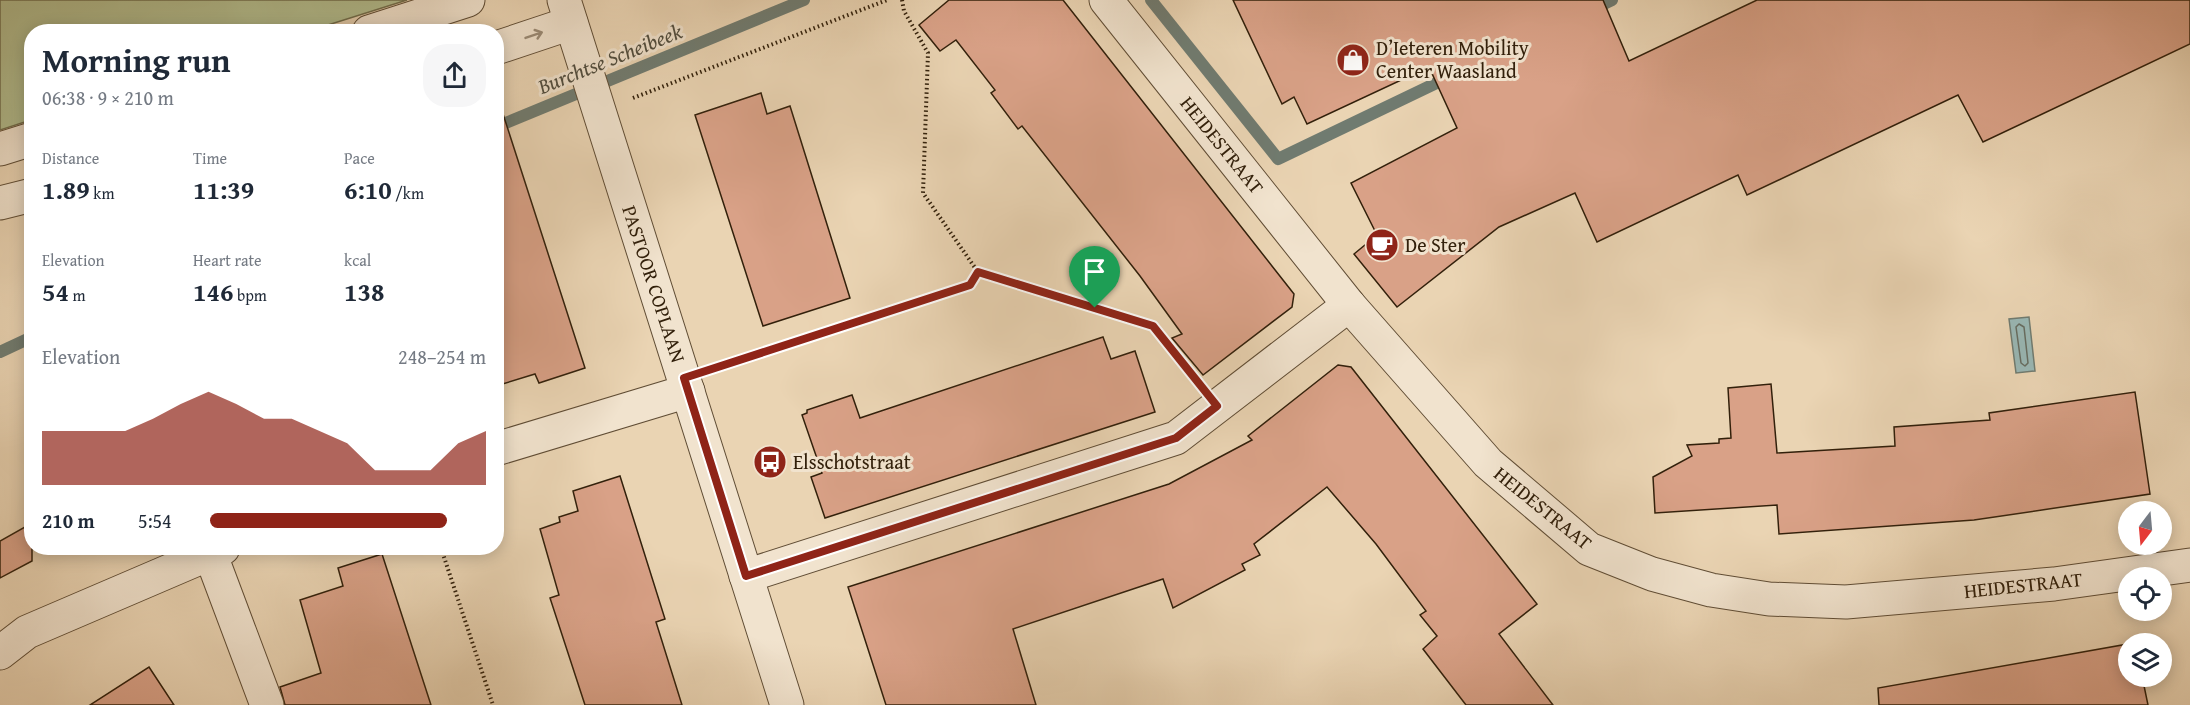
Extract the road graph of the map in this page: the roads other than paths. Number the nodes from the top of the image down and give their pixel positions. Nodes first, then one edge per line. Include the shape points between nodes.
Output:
1 (1106, 0) edge
2 (456, 2) edge
3 (567, 11) edge
4 (392, 24) edge
5 (504, 44) edge
6 (24, 142) edge
7 (0, 149) edge
8 (24, 197) edge
9 (0, 203) edge
10 (1349, 305) junction
11 (686, 385) junction
12 (504, 446) edge
13 (206, 555) edge
14 (219, 555) edge
15 (2190, 565) edge
16 (746, 576) junction
17 (0, 653) edge
18 (267, 705) edge
19 (787, 705) edge

1 - 10 street, HEIDESTRAAT
2 - 4 street
5 -> 3 street
3 - 11 street, PASTOOR COPLAAN
6 - 7 street
8 - 9 street
10 - 15 street, HEIDESTRAAT via 1488,463 1589,549 1652,574 1711,590 1769,599 1846,602 2054,584
10 - 16 street via 1176,438
11 - 12 street
11 - 16 street, PASTOOR COPLAAN
13 - 17 street via 27,633
14 - 18 street
16 - 19 street, PASTOOR COPLAAN

